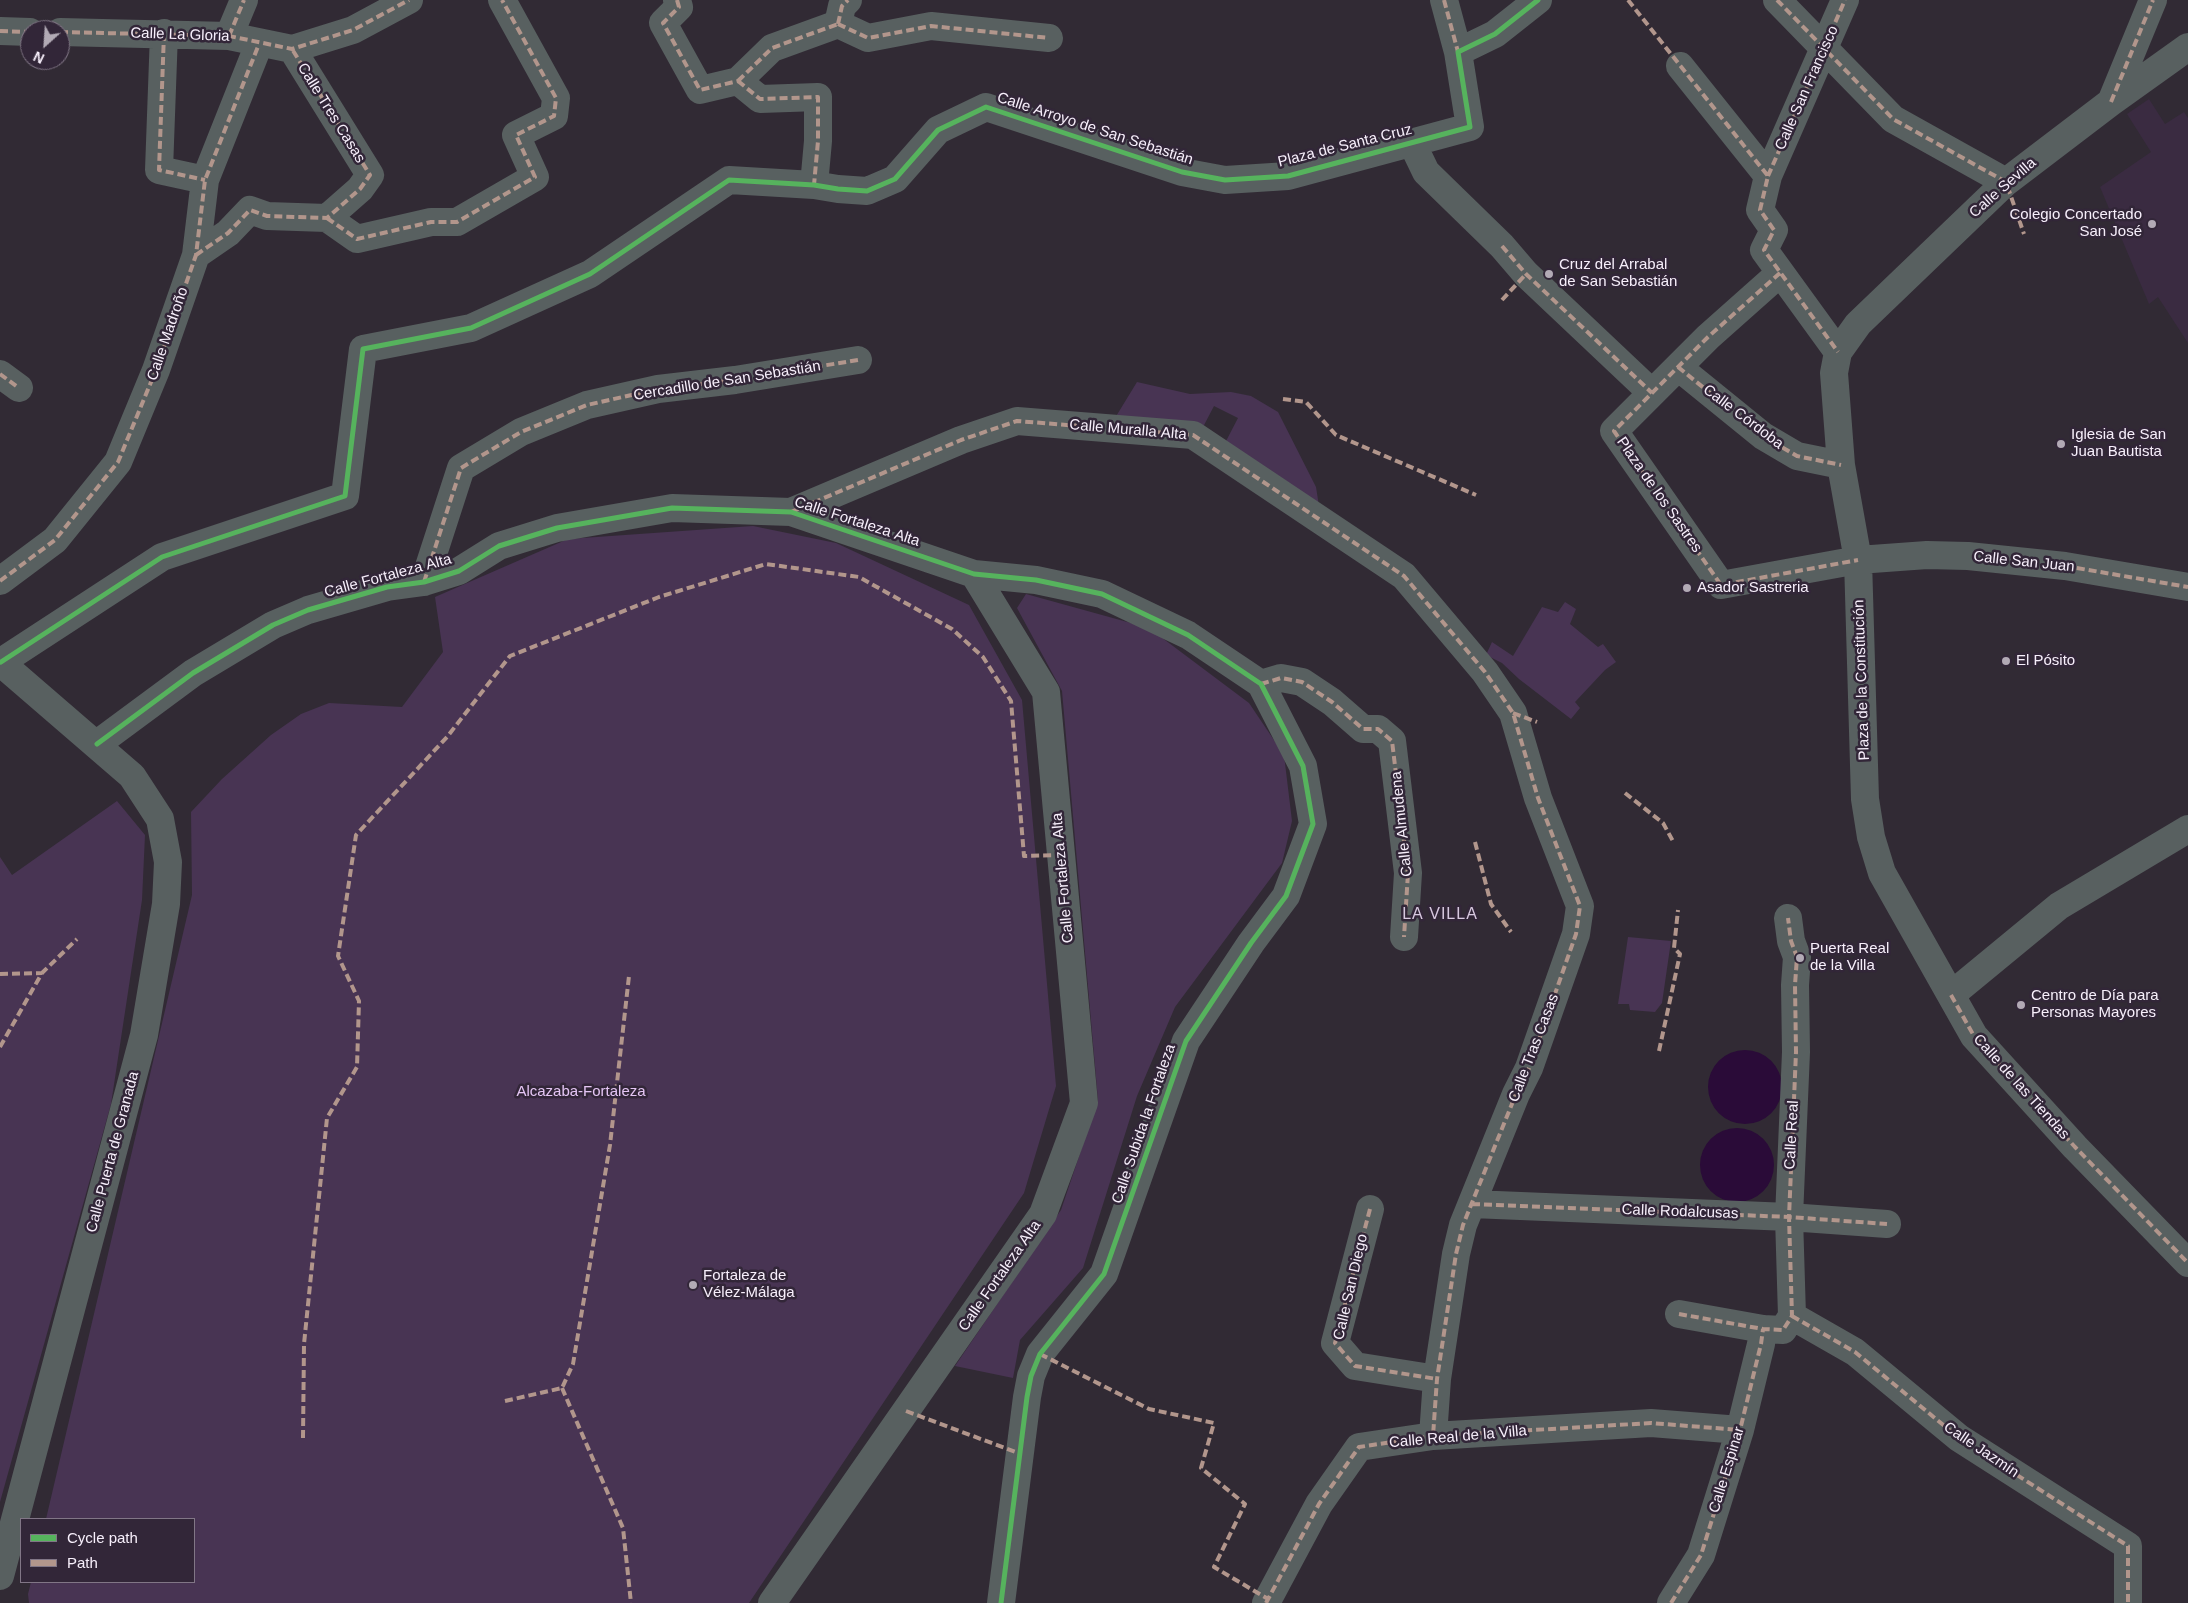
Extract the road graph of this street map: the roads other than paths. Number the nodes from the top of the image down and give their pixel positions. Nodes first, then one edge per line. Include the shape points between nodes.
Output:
1 (244, 0) edge
2 (409, 0) edge
3 (502, 0) edge
4 (677, 0) edge
5 (1444, 0) edge
6 (1538, 0) edge
7 (1777, 0) edge
8 (1845, 0) edge
9 (2153, 0) edge
10 (843, 12) edge
11 (0, 31) edge
12 (20, 32) edge
13 (70, 32) edge
14 (164, 33) junction
15 (229, 36) junction
16 (1050, 38) dead end
17 (259, 44) junction
18 (2188, 47) edge
19 (292, 50) junction
20 (1824, 51) junction
21 (1458, 52) junction
22 (1680, 66) dead end
23 (738, 81) junction
24 (2111, 102) junction
25 (1412, 143) junction
26 (1768, 176) junction
27 (206, 180) junction
28 (1225, 180) joint
29 (2006, 182) junction
30 (814, 185) junction
31 (327, 218) junction
32 (196, 255) junction
33 (1780, 273) junction
34 (1838, 352) junction
35 (858, 360) dead end
36 (1678, 367) junction
37 (1652, 393) junction
38 (1841, 465) junction
39 (791, 512) junction
40 (1858, 560) junction
41 (974, 574) junction
42 (0, 581) edge
43 (424, 582) junction
44 (2188, 587) edge
45 (0, 662) edge
46 (1485, 672) joint
47 (1261, 684) junction
48 (97, 744) junction
49 (1865, 799) joint
50 (2188, 829) edge
51 (1788, 918) dead end
52 (1404, 937) dead end
53 (1951, 994) junction
54 (1472, 1204) junction
55 (1370, 1209) dead end
56 (1789, 1217) junction
57 (1888, 1224) dead end
58 (2188, 1263) edge
59 (1679, 1314) dead end
60 (1792, 1316) junction
61 (1763, 1329) junction
62 (1437, 1379) junction
63 (1740, 1430) junction
64 (1433, 1436) junction
65 (0, 1576) edge
66 (772, 1603) edge
67 (1001, 1603) edge
68 (1266, 1603) edge
69 (1671, 1603) edge
70 (2128, 1603) edge

1 - 15 street
2 - 19 street, Calle La Gloria via 353,30
3 - 31 street via 556,98 554,116 516,136 535,177 457,222 431,222 357,239
4 - 23 street via 679,7 663,24 700,90
5 - 21 street
6 - 21 street via 1495,34
7 - 20 street
8 - 20 street, Calle San Francisco
9 - 24 street
10 - 16 street via 868,38 931,26
10 - 23 street via 772,48
11 - 12 street
13 - 14 street, Calle La Gloria
14 - 15 street, Calle La Gloria
14 - 27 street via 159,170
15 - 17 street, Calle La Gloria
17 - 19 street, Calle La Gloria
17 - 27 street, Calle Madroño
18 - 24 street, Calle Sevilla
19 - 31 street, Calle Tres Casas via 370,175 360,189
20 - 26 street, Calle San Francisco
20 - 29 street via 1893,119
21 - 25 street, Plaza de Santa Cruz via 1470,127
22 - 26 street, Calle San Francisco
23 - 30 street via 760,98 818,98
24 - 29 street, Calle Sevilla
25 - 28 street, Plaza de Santa Cruz via 1288,176
25 - 37 street, Plaza de Santa Cruz via 1426,172 1526,274
26 - 33 street, Calle San Francisco via 1760,210 1774,230 1764,250
27 - 32 street, Calle Madroño
28 - 30 street, Calle Arroyo de San Sebastián via 1182,172 986,107 938,130 895,179 867,190
29 - 34 street, Calle Sevilla via 1858,324
30 - 45 street, Calle Arroyo de San Sebastián via 728,180 590,274 471,328 363,349 345,496 162,557
31 - 32 street via 267,216 250,210 228,233
32 - 42 street, Calle Madroño via 156,370 118,462 55,540
33 - 34 street, Calle San Francisco
33 - 36 street, Plaza de los Sastres
34 - 38 street, Plaza de la Constitución via 1834,373
35 - 43 street, Cercadillo de San Sebastián via 658,389 587,406 521,432 461,468
36 - 37 street, Plaza de los Sastres
36 - 38 street, Calle Córdoba via 1763,436 1797,456
37 - 40 street, Plaza de los Sastres via 1614,431 1721,585
38 - 40 street, Plaza de la Constitución
39 - 41 street, Calle Fortaleza Alta
39 - 43 street, Calle Fortaleza Alta via 672,508 557,528 499,546 459,571
39 - 46 street, Calle Muralla Alta via 961,440 1017,421 1193,435 1404,576
40 - 44 street, Calle San Juan via 1968,556 2107,572
40 - 49 street, Plaza de la Constitución
41 - 47 street, Calle Subida la Fortaleza via 1036,580 1102,594 1188,635
41 - 66 street, Calle Fortaleza Alta via 1046,692 1084,1103 1043,1214
43 - 48 street, Calle Fortaleza Alta via 387,587 308,610 273,625 193,673
45 - 48 street, Calle Puerta de Granada
46 - 54 street, Calle Tras Casas via 1513,713 1538,798 1580,906 1576,934 1529,1068
47 - 52 street, Calle Almudena via 1281,678 1302,682 1363,729 1378,729 1392,741 1408,873
47 - 67 street, Calle Subida la Fortaleza via 1303,766 1313,824 1286,896 1186,1041 1104,1274 1040,1354 1031,1376
48 - 65 street, Calle Puerta de Granada via 132,776 160,819 168,862 166,904 144,1035
49 - 53 street, Calle de las Tiendas via 1871,837 1882,874
50 - 53 street via 2059,906
51 - 56 street, Calle Real via 1797,957
53 - 58 street, Calle de las Tiendas via 1974,1036 2075,1147
54 - 56 street, Calle Rodalcusas
54 - 62 street, Calle Tras Casas via 1456,1254
55 - 62 street, Calle San Diego via 1335,1343 1355,1366
56 - 57 street, Calle Rodalcusas
56 - 60 street, Calle Real
59 - 61 street
60 - 61 street via 1783,1330
60 - 70 street, Calle Jazmín via 1855,1352 1959,1438 2128,1546
61 - 63 street, Calle Espinar
62 - 64 street, Calle Tras Casas
63 - 64 street, Calle Real de la Villa via 1651,1423
63 - 69 street, Calle Espinar via 1701,1555
64 - 68 street, Calle Real de la Villa via 1359,1447 1319,1504

